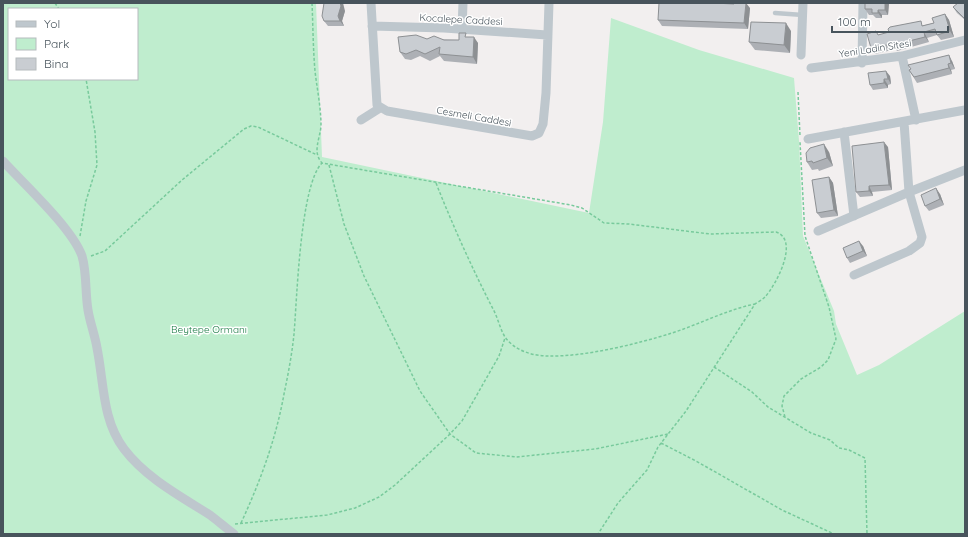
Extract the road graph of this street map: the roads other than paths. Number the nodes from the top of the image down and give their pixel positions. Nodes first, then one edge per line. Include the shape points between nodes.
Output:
1 (371, 3) edge
2 (463, 3) edge
3 (549, 3) edge
4 (803, 3) edge
5 (863, 3) edge
6 (775, 13) dead end
7 (803, 15) junction
8 (372, 26) junction
9 (462, 29) junction
10 (547, 35) junction
11 (965, 40) edge
12 (801, 55) dead end
13 (902, 56) junction
14 (862, 63) junction
15 (811, 68) dead end
16 (380, 108) junction
17 (965, 110) edge
18 (361, 120) dead end
19 (916, 120) junction
20 (904, 122) junction
21 (844, 132) junction
22 (808, 139) dead end
23 (3, 161) edge
24 (965, 170) edge
25 (909, 192) junction
26 (854, 216) junction
27 (818, 231) dead end
28 (854, 275) dead end
29 (234, 534) edge

1 - 8 street
2 - 9 street
3 - 10 street, Cesmeli Caddesi
4 - 7 street
5 - 14 street
6 - 7 lane
7 - 12 street
8 - 9 street, Kocalepe Caddesi
8 - 16 street via 377,105
9 - 10 street, Kocalepe Caddesi
10 - 16 street, Cesmeli Caddesi via 546,93 543,124 539,133 532,136
11 - 13 street, Yeni Ladin Sitesi
13 - 14 street, Yeni Ladin Sitesi
13 - 19 street
14 - 15 street, Yeni Ladin Sitesi
16 - 18 street
17 - 19 street
19 - 20 street
20 - 21 street
20 - 25 street
21 - 22 street
21 - 26 street
23 - 29 street via 53,215 73,239 80,253 106,408 112,428 124,449 174,494 211,516
24 - 25 street
25 - 26 street
25 - 28 street via 922,237 920,243 909,252
26 - 27 street

